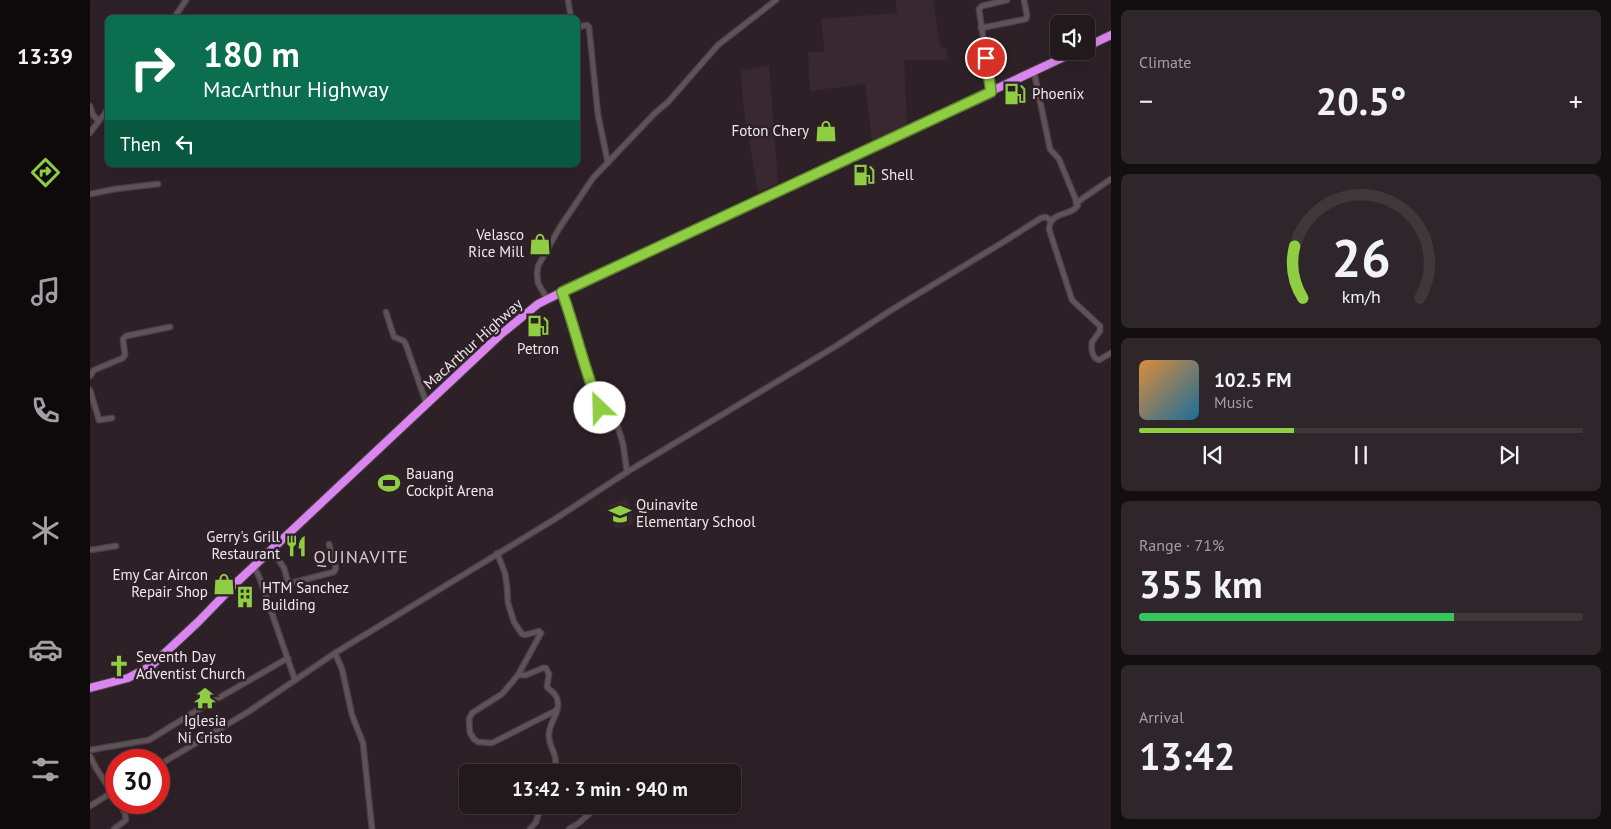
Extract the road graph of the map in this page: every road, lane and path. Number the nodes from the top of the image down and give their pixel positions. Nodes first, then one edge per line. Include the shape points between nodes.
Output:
1 (186, 0) edge
2 (568, 0) edge
3 (776, 0) edge
4 (1007, 0) edge
5 (1024, 0) edge
6 (176, 15) edge
7 (570, 15) edge
8 (580, 27) edge
9 (981, 28) junction
10 (1111, 35) edge
11 (1095, 43) edge
12 (1059, 60) edge
13 (1034, 72) junction
14 (991, 92) junction
15 (90, 106) edge
16 (105, 113) edge
17 (99, 121) junction
18 (90, 133) edge
19 (608, 163) junction
20 (1111, 179) edge
21 (158, 184) dead end
22 (90, 194) edge
23 (1076, 203) junction
24 (1051, 221) junction
25 (562, 292) junction
26 (547, 300) junction
27 (386, 312) dead end
28 (170, 327) dead end
29 (1111, 353) edge
30 (90, 376) edge
31 (90, 390) edge
32 (427, 405) junction
33 (112, 418) dead end
34 (628, 472) junction
35 (329, 544) dead end
36 (116, 546) dead end
37 (90, 550) edge
38 (272, 550) junction
39 (497, 553) junction
40 (254, 566) junction
41 (335, 653) junction
42 (288, 658) junction
43 (518, 675) junction
44 (294, 680) junction
45 (90, 688) edge
46 (557, 710) junction
47 (90, 750) edge
48 (90, 756) edge
49 (170, 758) edge
50 (557, 764) edge
51 (105, 780) edge
52 (105, 797) edge
53 (90, 806) edge
54 (125, 814) edge
55 (539, 814) edge
56 (589, 814) edge
57 (114, 829) edge
58 (372, 829) edge
59 (530, 829) edge
60 (569, 829) edge

1 - 6 street
2 - 7 street
3 - 19 street via 718,45
4 - 9 street via 979,8
5 - 9 street via 1026,19
8 - 19 street via 589,27 598,115
9 - 14 street
10 - 11 highway
12 - 13 highway, MacArthur Highway
13 - 14 highway, MacArthur Highway
13 - 23 street via 1050,149 1060,159
14 - 25 highway, MacArthur Highway
15 - 17 street
16 - 17 street
17 - 18 street
19 - 26 street via 593,178 538,266 538,282
20 - 23 street
21 - 22 street
23 - 24 street via 1078,206 1074,210
24 - 29 street via 1049,229 1072,300 1100,326 1092,342 1093,354 1099,360
24 - 34 street via 1041,218
25 - 26 highway, MacArthur Highway
25 - 34 street via 600,408 617,424
26 - 32 highway, MacArthur Highway via 500,335
27 - 32 street via 394,337 406,345
28 - 30 street via 126,336 123,338 123,358 94,370
31 - 33 street via 99,420
32 - 38 highway, MacArthur Highway
34 - 39 street
35 - 38 street via 336,568 334,572 291,583
36 - 37 street
38 - 40 highway, MacArthur Highway
39 - 41 street
39 - 43 street via 505,573 514,622 522,634 541,632
40 - 42 street
40 - 45 highway, MacArthur Highway via 151,666 128,678
41 - 44 street
41 - 58 street via 363,744
42 - 44 street
42 - 47 street via 149,740
43 - 46 street via 546,668 549,674 547,687 556,696
43 - 46 street via 502,694 472,713 469,725 474,739 498,742
44 - 49 street
46 - 50 street via 549,734
48 - 51 street
52 - 53 street
54 - 57 street via 126,820
55 - 59 street
56 - 60 street

